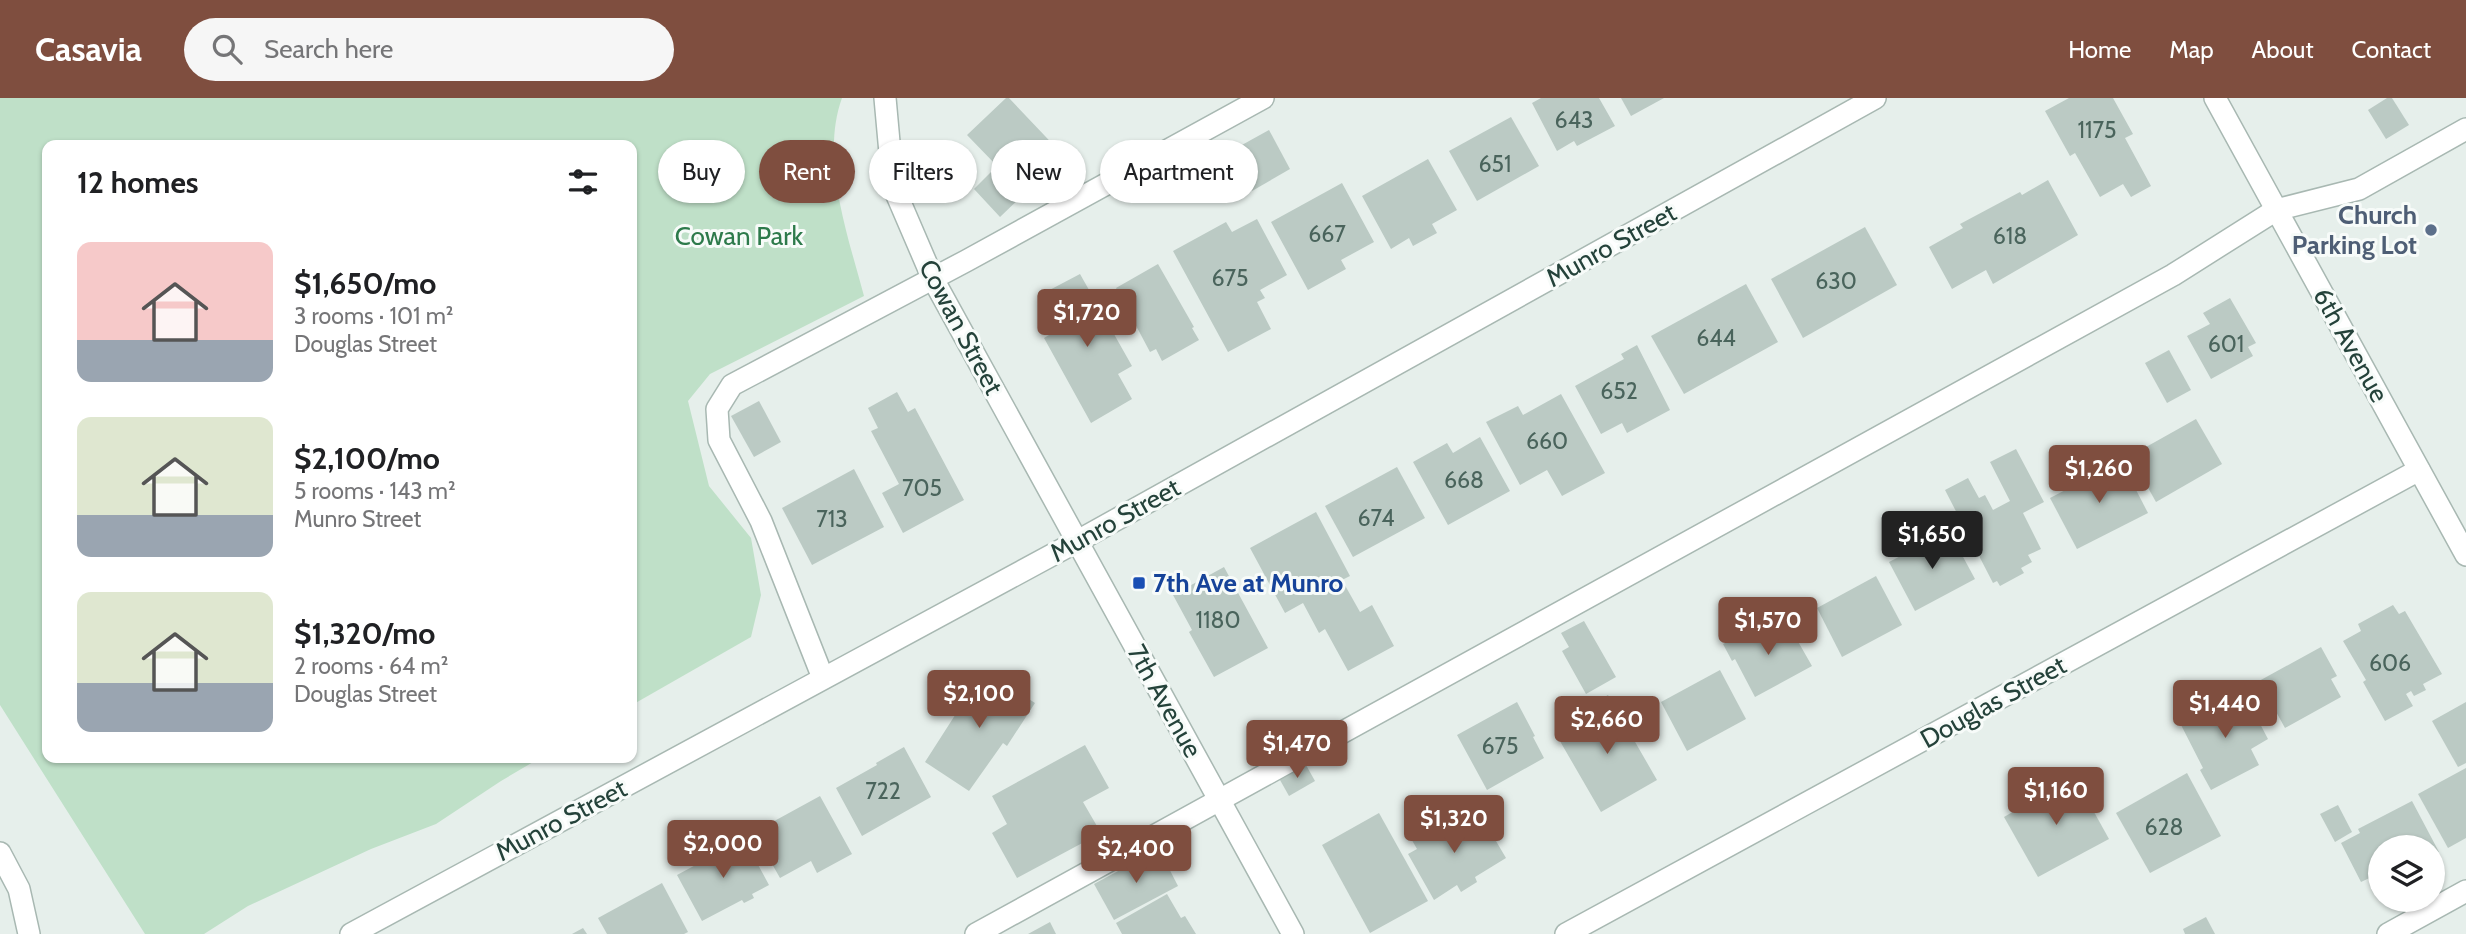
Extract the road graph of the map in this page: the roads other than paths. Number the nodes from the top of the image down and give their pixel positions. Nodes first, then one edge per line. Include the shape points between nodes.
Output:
1 (885, 98) edge
2 (1263, 98) edge
3 (1875, 98) edge
4 (2215, 98) edge
5 (2466, 129) edge
6 (2276, 210) junction
7 (933, 279) junction
8 (2419, 470) junction
9 (1076, 542) junction
10 (2466, 555) edge
11 (823, 678) junction
12 (1220, 801) junction
13 (0, 853) edge
14 (2466, 891) edge
15 (29, 934) edge
16 (351, 934) edge
17 (976, 934) edge
18 (1293, 934) edge
19 (1566, 934) edge
20 (2388, 934) edge

1 - 7 street, Cowan Street via 893,186
2 - 7 street
3 - 9 street, Munro Street
4 - 6 street, 6th Avenue
5 - 6 street via 2359,189
6 - 8 street, 6th Avenue
6 - 12 street via 2173,275
7 - 9 street, Cowan Street
7 - 11 street via 732,385 717,409 719,440 761,521
8 - 10 street, 6th Avenue
8 - 19 street, Douglas Street
9 - 11 street, Munro Street
9 - 12 street, 7th Avenue
11 - 16 street, Munro Street
12 - 17 street
12 - 18 street, 7th Avenue
13 - 15 street via 19,889
14 - 20 street

